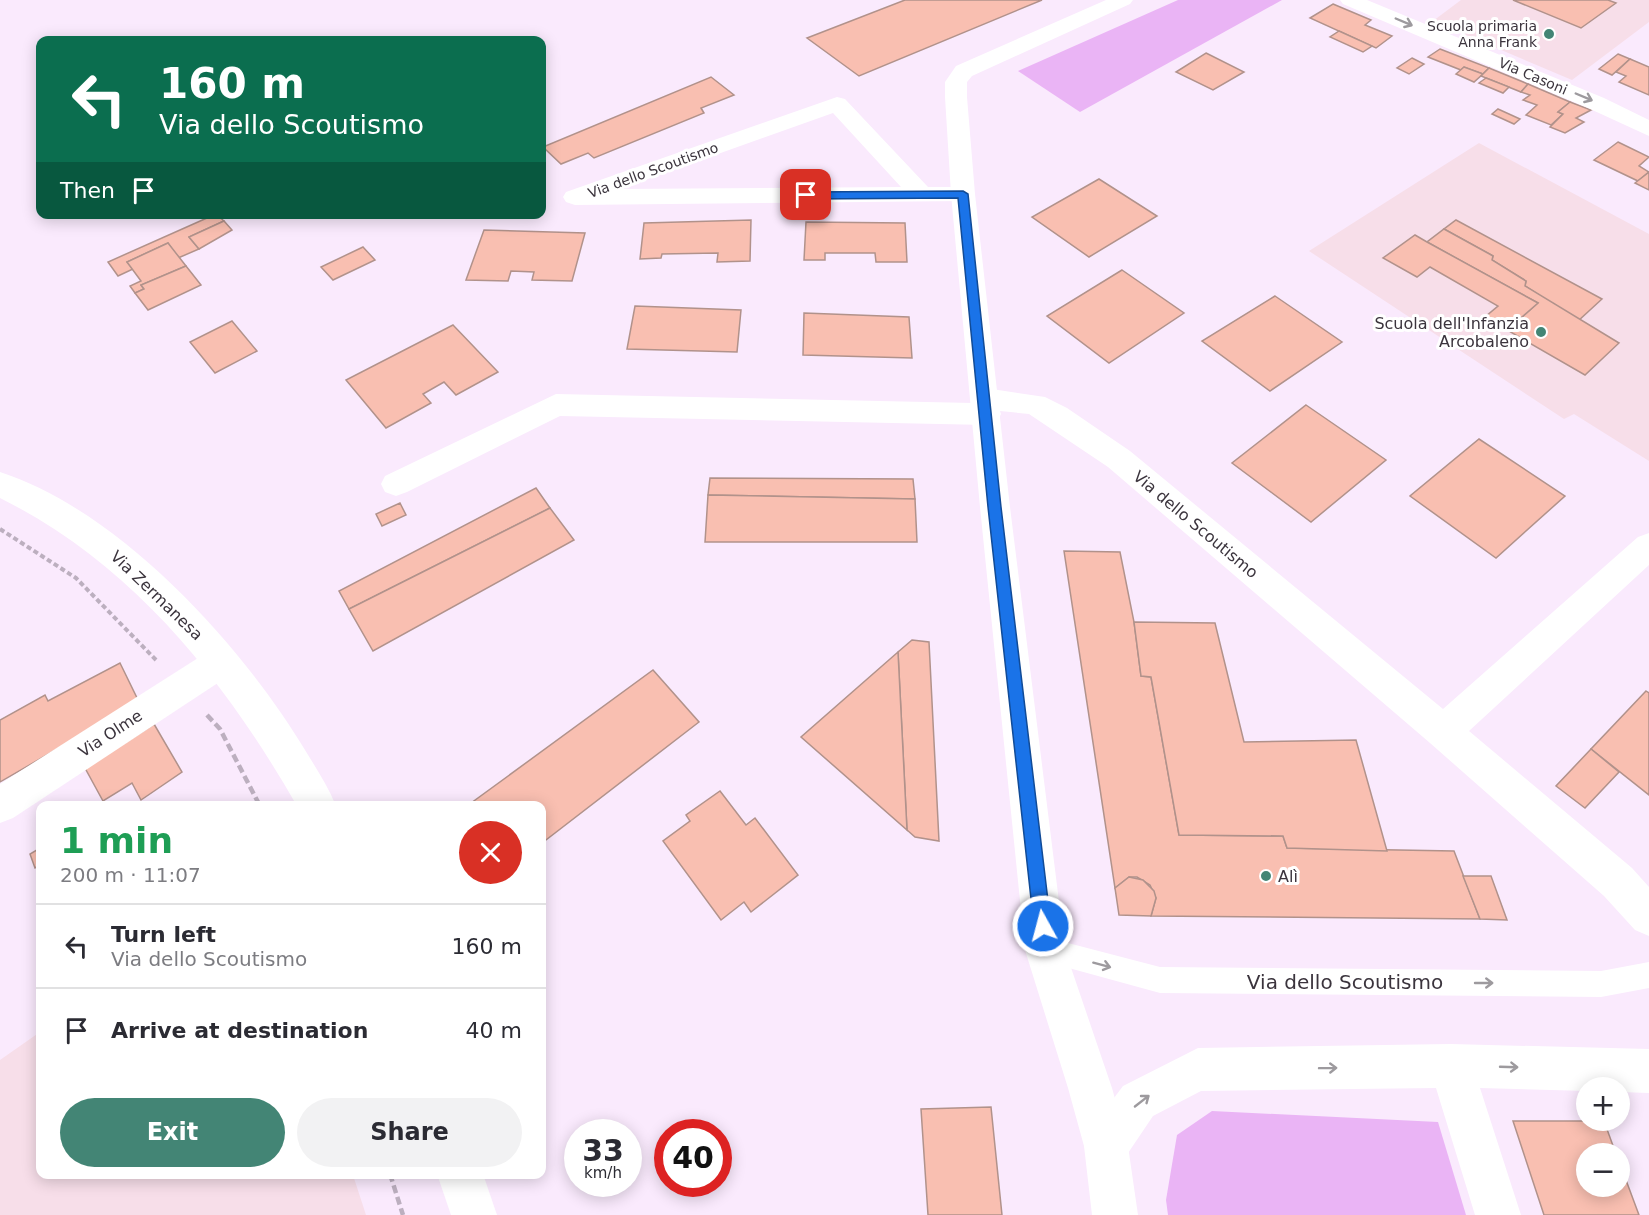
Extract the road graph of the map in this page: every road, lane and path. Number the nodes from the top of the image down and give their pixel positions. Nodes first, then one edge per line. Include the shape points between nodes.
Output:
1 (1123, 0) edge
2 (1350, 0) edge
3 (1649, 129) edge
4 (921, 194) junction
5 (963, 194) junction
6 (986, 407) junction
7 (0, 484) edge
8 (396, 484) dead end
9 (0, 529) edge
10 (1649, 546) edge
11 (221, 662) junction
12 (181, 688) junction
13 (1443, 731) junction
14 (257, 801) edge
15 (315, 801) edge
16 (0, 805) edge
17 (1649, 915) edge
18 (1045, 950) junction
19 (1649, 975) edge
20 (1451, 1065) junction
21 (1649, 1071) edge
22 (1106, 1146) junction
23 (392, 1179) edge
24 (461, 1179) edge
25 (403, 1215) edge
26 (474, 1215) edge
27 (1115, 1215) edge
28 (1498, 1215) edge

1 - 5 street via 964,71 956,82
2 -> 3 street, Via Casoni
4 - 4 street, Via dello Scoutismo via 587,197 575,197 837,104
4 - 5 street, Via dello Scoutismo
5 - 6 street
6 - 8 street, Via dello Scoutismo via 556,405
6 - 13 street, Via dello Scoutismo via 1035,404 1119,459
6 - 18 street
7 - 11 street, Via Zermanesa via 110,549 193,627
9 - 12 path via 76,578
10 - 13 street
11 - 12 street, Via Olme
11 - 15 street, Via Zermanesa via 271,727
12 - 14 path via 220,729
12 - 16 street, Via Olme
13 - 17 street, Via dello Scoutismo via 1618,882
18 -> 19 lane, Via dello Scoutismo via 1160,980 1602,984
18 - 22 street
20 -> 21 street
22 -> 20 street via 1138,1101 1198,1070
20 - 28 street
22 - 27 street
23 - 25 path
24 - 26 street

